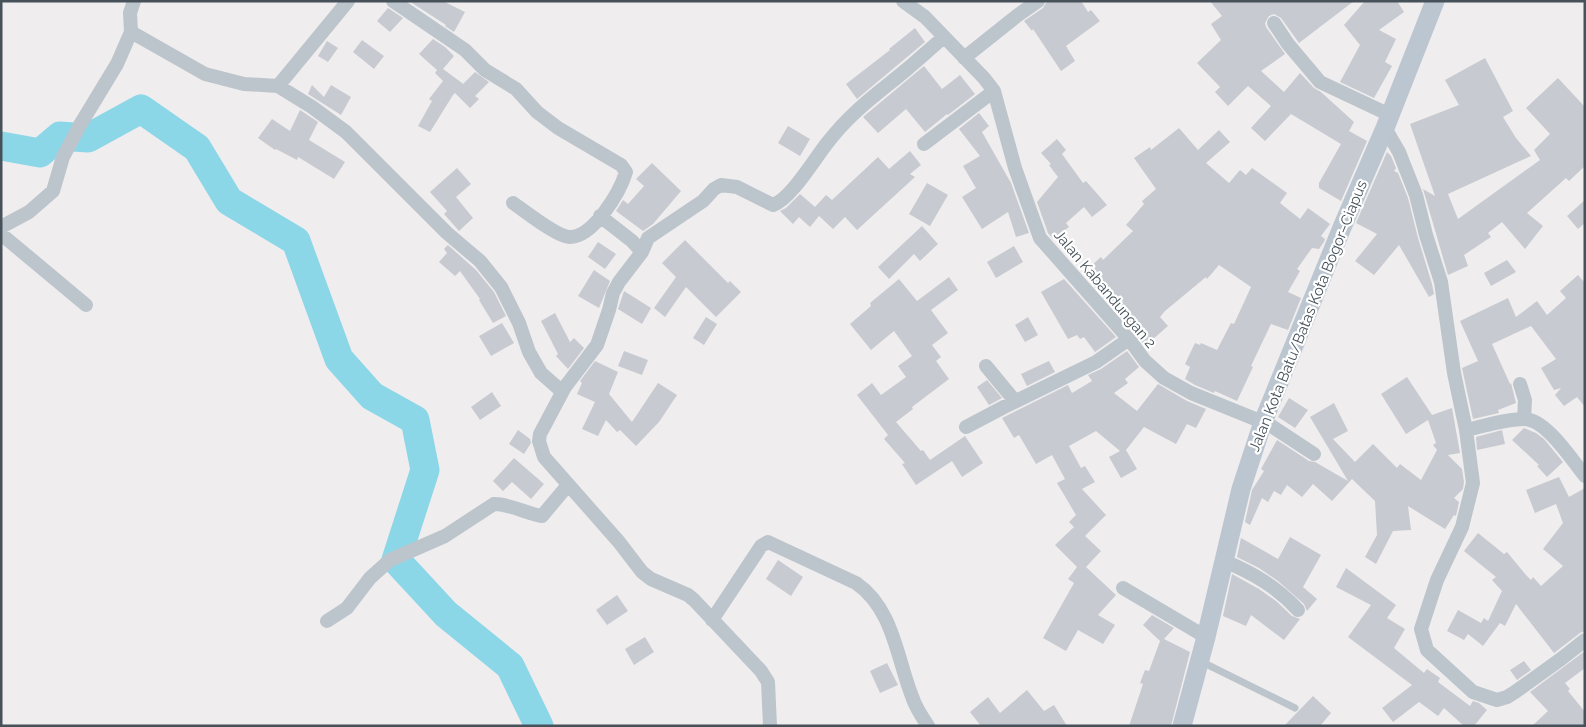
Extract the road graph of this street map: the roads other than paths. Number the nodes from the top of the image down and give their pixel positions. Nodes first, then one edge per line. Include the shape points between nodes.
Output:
1 (134, 1) edge
2 (348, 1) edge
3 (393, 1) edge
4 (903, 1) edge
5 (1038, 1) edge
6 (1435, 1) edge
7 (1274, 23) dead end
8 (131, 32) junction
9 (944, 37) junction
10 (964, 58) junction
11 (278, 86) junction
12 (994, 91) junction
13 (1388, 122) junction
14 (924, 144) dead end
15 (513, 203) dead end
16 (600, 216) junction
17 (1, 227) edge
18 (1, 234) edge
19 (642, 252) junction
20 (86, 304) dead end
21 (1129, 339) junction
22 (986, 366) dead end
23 (1520, 384) dead end
24 (565, 387) junction
25 (1015, 402) junction
26 (1524, 419) junction
27 (1263, 422) junction
28 (966, 427) dead end
29 (1466, 430) junction
30 (1314, 454) dead end
31 (1585, 476) edge
32 (568, 485) junction
33 (1224, 561) junction
34 (1123, 588) dead end
35 (1298, 610) dead end
36 (712, 620) junction
37 (327, 621) dead end
38 (1206, 637) junction
39 (1585, 640) edge
40 (1200, 660) junction
41 (1295, 708) dead end
42 (770, 726) edge
43 (928, 726) edge
44 (1182, 726) edge

1 - 8 street via 130,14
2 - 11 street
3 - 16 street via 465,50 485,70 516,89 537,112 558,128 621,165 626,172 623,182
4 - 9 street, Jalan Kabandungan 2 via 926,17
5 - 10 street
6 - 13 main road, Jalan Kota Batu/Batas Kota Bogor–Ciapus
7 - 13 street via 1320,82
8 - 11 street via 205,74 244,84
8 - 17 street via 117,64 63,157 54,192 29,212
9 - 10 street, Jalan Kabandungan 2
9 - 19 street via 856,110 778,203 773,205 737,187 721,185 648,238
10 - 12 street, Jalan Kabandungan 2
11 - 24 street via 346,132 447,233 480,261 501,287 541,372 558,388
12 - 14 street
12 - 21 street, Jalan Kabandungan 2 via 1015,168 1040,238
13 - 27 main road, Jalan Kota Batu/Batas Kota Bogor–Ciapus
13 - 29 street via 1416,194 1441,282
15 - 16 street via 558,234 570,237 587,231
16 - 19 street
18 - 20 street
19 - 24 street via 613,293 597,345
21 - 25 street via 1080,371
21 - 27 street, Jalan Kabandungan 2 via 1145,361 1164,378 1191,393
22 - 25 street
23 - 26 street via 1525,400
24 - 32 street via 539,441 544,456
25 - 28 street
26 - 29 street
26 - 31 street via 1536,422 1556,439
27 - 30 street, Jalan Kabandungan 2
27 - 33 main road, Jalan Kota Batu/Batas Kota Bogor–Ciapus via 1241,489
29 - 39 street via 1473,483 1462,527 1437,580 1421,629 1427,650 1473,692 1498,700 1516,692
32 - 36 street via 642,572 651,580 688,595
32 - 37 street via 542,516 494,504 445,536 395,558 370,578 347,608
33 - 35 street via 1272,586
33 - 38 main road, Jalan Kota Batu/Batas Kota Bogor–Ciapus
34 - 38 street
36 - 42 street via 768,682
36 - 43 street via 764,543 768,542 856,583 867,592 886,620 912,698
38 - 40 main road, Jalan Kota Batu/Batas Kota Bogor–Ciapus
40 - 41 lane
40 - 44 main road, Jalan Kota Batu/Batas Kota Bogor–Ciapus

